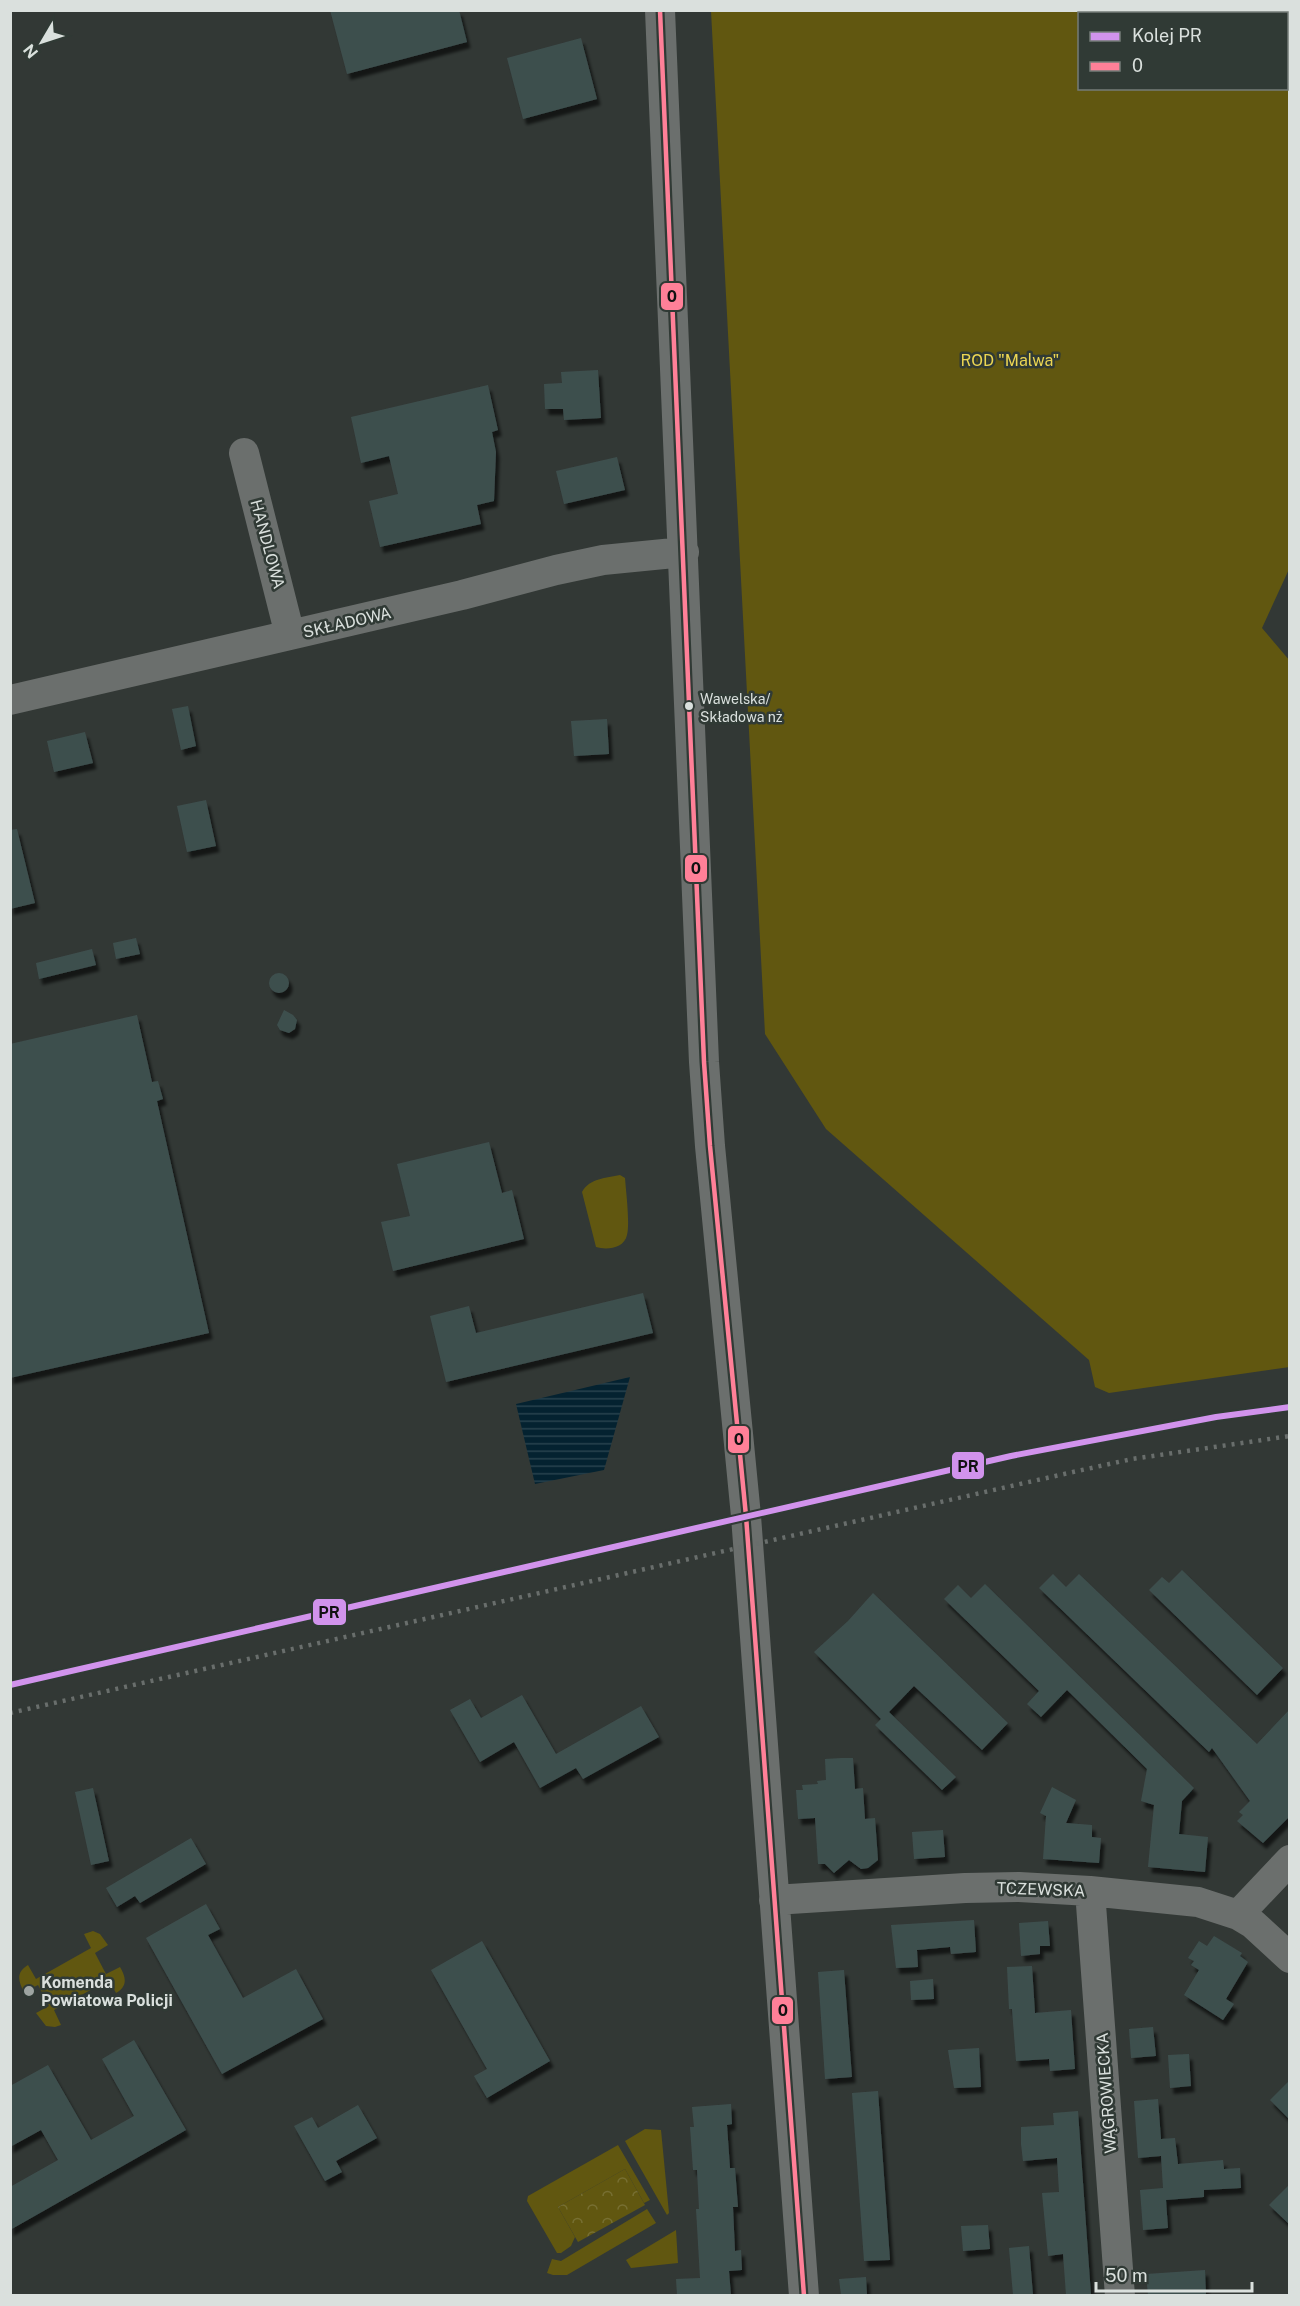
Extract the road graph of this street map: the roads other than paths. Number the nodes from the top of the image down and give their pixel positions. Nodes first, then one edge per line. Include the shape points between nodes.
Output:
1 (660, 10) edge
2 (244, 453) dead end
3 (684, 552) junction
4 (290, 635) junction
5 (10, 700) edge
6 (1290, 1860) edge
7 (1090, 1891) junction
8 (774, 1900) junction
9 (1238, 1915) junction
10 (1290, 1958) edge
11 (804, 2295) edge
12 (1120, 2295) edge

1 - 3 street
2 - 4 street, HANDLOWA
3 - 4 street, SKŁADOWA via 603,560
3 - 8 street via 704,1062 746,1516
4 - 5 street, SKŁADOWA
6 - 9 street
7 - 8 street, TCZEWSKA via 965,1888
7 - 9 street, TCZEWSKA via 1198,1902
7 - 12 street, WĄGROWIECKA
8 - 11 street
9 - 10 street, TCZEWSKA

